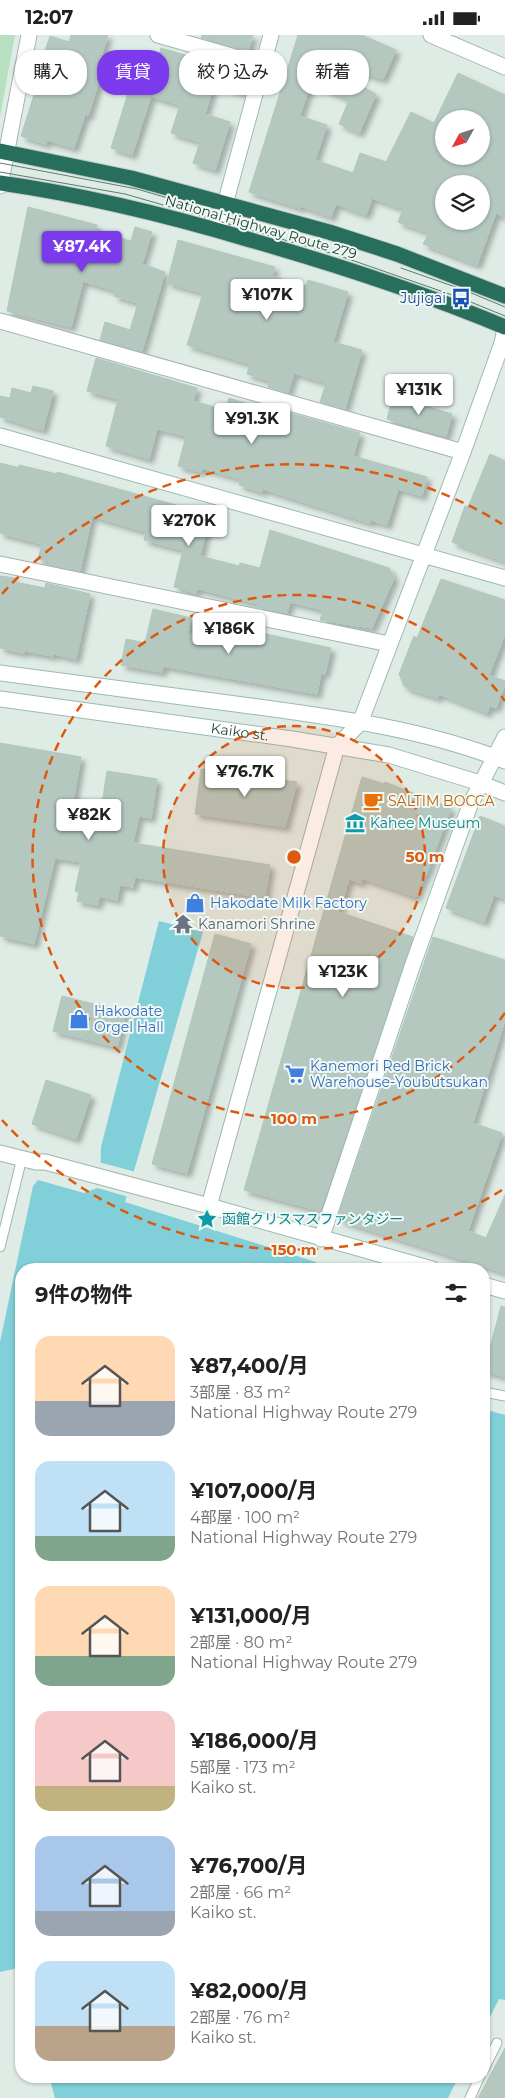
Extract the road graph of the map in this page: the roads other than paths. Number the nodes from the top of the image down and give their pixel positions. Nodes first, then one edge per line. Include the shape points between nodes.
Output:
1 (28, 35) edge
2 (158, 35) edge
3 (271, 35) edge
4 (432, 35) edge
5 (210, 50) edge
6 (267, 50) edge
7 (505, 67) edge
8 (255, 95) edge
9 (3, 152) edge
10 (0, 184) edge
11 (226, 203) junction
12 (218, 230) junction
13 (505, 296) edge
14 (0, 321) edge
15 (505, 328) edge
16 (0, 436) edge
17 (463, 452) junction
18 (423, 556) junction
19 (0, 564) edge
20 (505, 578) edge
21 (389, 644) junction
22 (0, 673) edge
23 (0, 699) edge
24 (360, 723) junction
25 (505, 737) edge
26 (336, 746) junction
27 (500, 759) edge
28 (480, 783) junction
29 (505, 793) edge
30 (0, 1153) edge
31 (35, 1161) junction
32 (209, 1206) junction
33 (321, 1239) junction
34 (0, 1247) edge
35 (410, 1263) edge
36 (490, 1287) edge
37 (505, 1291) edge
38 (490, 1392) edge
39 (505, 1396) edge
40 (496, 2043) dead end
41 (490, 2056) edge
42 (477, 2083) edge
43 (470, 2098) edge

1 - 9 street
2 - 5 street
3 - 6 street
4 - 7 street
8 - 11 street
9 - 10 street
9 - 11 highway, National Highway Route 279 via 131,178
10 - 12 highway, National Highway Route 279 via 127,206
11 - 12 street
11 - 13 highway, National Highway Route 279 via 388,251
12 - 15 highway, National Highway Route 279 via 403,287
14 - 17 street
15 - 17 street
16 - 18 street
17 - 18 street
18 - 20 street
18 - 21 street
19 - 21 street
21 - 24 street
22 - 24 street, Kaiko st.
23 - 26 street, Kaiko st.
24 - 26 street
24 - 27 street, Kaiko st. via 446,741
25 - 27 street
26 - 28 street, Kaiko st. via 389,755
26 - 32 street
27 - 28 street
28 - 29 street, Kaiko st.
28 - 33 street via 412,967
30 - 31 street
31 - 32 street
31 - 34 lane
32 - 33 street
33 - 35 street
36 - 37 street
38 - 39 lane
40 - 41 lane
42 - 43 lane

